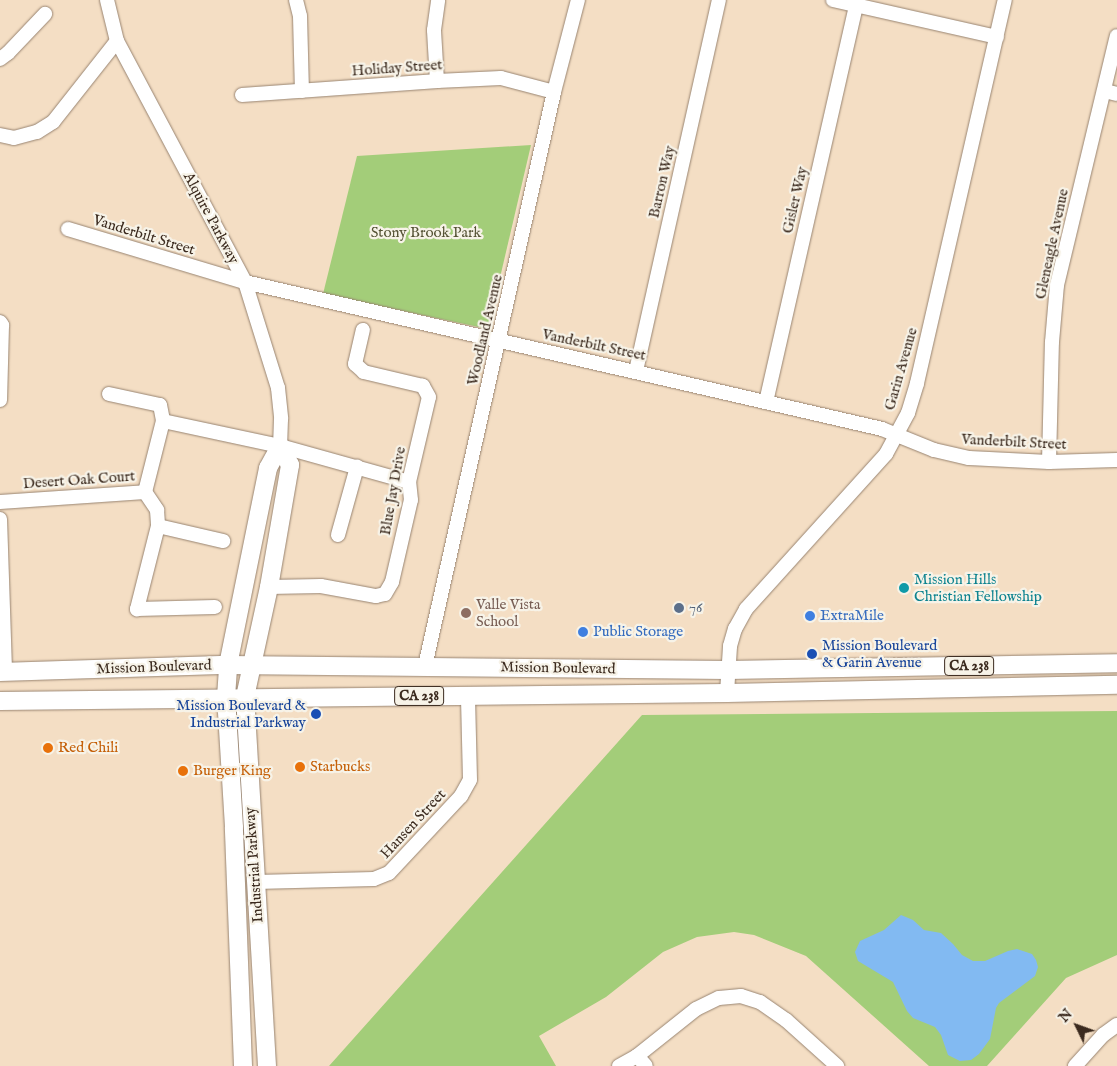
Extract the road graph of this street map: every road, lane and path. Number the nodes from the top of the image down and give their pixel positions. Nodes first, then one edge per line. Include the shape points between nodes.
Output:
1 (107, 0) edge
2 (296, 0) edge
3 (438, 0) edge
4 (578, 0) edge
5 (719, 0) edge
6 (832, 0) edge
7 (1004, 0) edge
8 (856, 6) junction
9 (44, 14) dead end
10 (1117, 36) edge
11 (996, 37) junction
12 (117, 42) junction
13 (0, 59) edge
14 (437, 81) junction
15 (302, 91) junction
16 (554, 92) junction
17 (1111, 93) edge
18 (242, 95) dead end
19 (0, 135) edge
20 (68, 230) dead end
21 (246, 282) junction
22 (0, 322) edge
23 (363, 330) dead end
24 (499, 341) junction
25 (636, 371) junction
26 (109, 394) dead end
27 (0, 400) edge
28 (766, 402) junction
29 (163, 422) junction
30 (896, 435) junction
31 (280, 446) junction
32 (1117, 460) edge
33 (1050, 462) junction
34 (357, 466) junction
35 (409, 482) junction
36 (145, 492) junction
37 (0, 502) edge
38 (0, 519) edge
39 (158, 526) junction
40 (338, 535) dead end
41 (223, 542) dead end
42 (269, 587) junction
43 (215, 607) dead end
44 (1117, 663) edge
45 (228, 665) junction
46 (250, 665) junction
47 (424, 666) junction
48 (728, 670) junction
49 (3, 672) edge
50 (1117, 685) edge
51 (727, 693) junction
52 (468, 696) junction
53 (226, 697) junction
54 (244, 697) junction
55 (0, 701) edge
56 (256, 882) junction
57 (1117, 1025) edge
58 (641, 1061) edge
59 (243, 1066) edge
60 (267, 1066) edge
61 (619, 1066) edge
62 (837, 1066) edge
63 (1075, 1066) edge

1 - 12 street, Alquire Parkway
2 - 15 street via 300,16
3 - 14 street via 434,30
4 - 16 street, Woodland Avenue
5 - 25 street, Barron Way
6 - 8 street
7 - 11 street, Garin Avenue
8 - 11 street
8 - 28 street, Gisler Way
9 - 13 street
10 - 17 street, Gleneagle Avenue
11 - 30 street, Garin Avenue via 917,383 908,413
12 - 19 street via 53,122 37,132 14,138
12 - 21 street, Alquire Parkway
14 - 15 street, Holiday Street
14 - 16 street, Holiday Street via 501,78
15 - 18 street, Holiday Street
16 - 24 street, Woodland Avenue
17 - 33 street, Gleneagle Avenue via 1057,285 1052,342
20 - 21 street, Vanderbilt Street
21 - 24 street, Vanderbilt Street
21 - 31 street, Alquire Parkway via 278,388
22 - 27 street
23 - 35 street, Blue Jay Drive via 355,364 364,372 423,386 429,396
24 - 25 street, Vanderbilt Street
24 - 47 street, Woodland Avenue
25 - 28 street, Vanderbilt Street
26 - 29 street via 160,405
28 - 30 street, Vanderbilt Street
29 - 31 street
29 - 36 street
30 - 33 street, Vanderbilt Street via 934,450 969,458
30 - 48 street, Garin Avenue via 886,454 746,609 730,646
31 - 34 street
31 - 42 main road, Alquire Parkway via 290,466
31 - 45 main road, Alquire Parkway via 268,468
32 - 33 street, Vanderbilt Street
34 - 35 street
34 - 40 street
35 - 42 street, Blue Jay Drive via 411,500 392,582 385,594 376,596 321,586
36 - 37 street, Desert Oak Court
36 - 39 street, Desert Oak Court via 157,510
38 - 49 street
39 - 41 street
39 - 43 street via 137,609
42 - 46 main road, Alquire Parkway
44 - 48 main road, Mission Boulevard / CA 238
45 - 46 main road, Mission Boulevard / CA 238
45 - 49 main road, Mission Boulevard
45 - 53 main road, Industrial Parkway
46 - 47 main road, Mission Boulevard / CA 238
46 - 54 main road, Industrial Parkway
47 - 48 main road, Mission Boulevard / CA 238
48 - 51 street, Garin Avenue
50 - 51 main road, Mission Boulevard / CA 238
51 - 52 main road, Mission Boulevard / CA 238
52 - 54 main road, Mission Boulevard / CA 238
52 - 56 street, Hansen Street via 470,780 461,796 389,873 374,879
53 - 54 main road, Mission Boulevard / CA 238
53 - 55 main road, Mission Boulevard
53 - 59 main road, Industrial Parkway
54 - 56 main road, Industrial Parkway
56 - 60 main road, Industrial Parkway
57 - 63 street via 1103,1035
58 - 61 street
58 - 62 street via 696,1009 719,998 741,996 760,1002 786,1020

